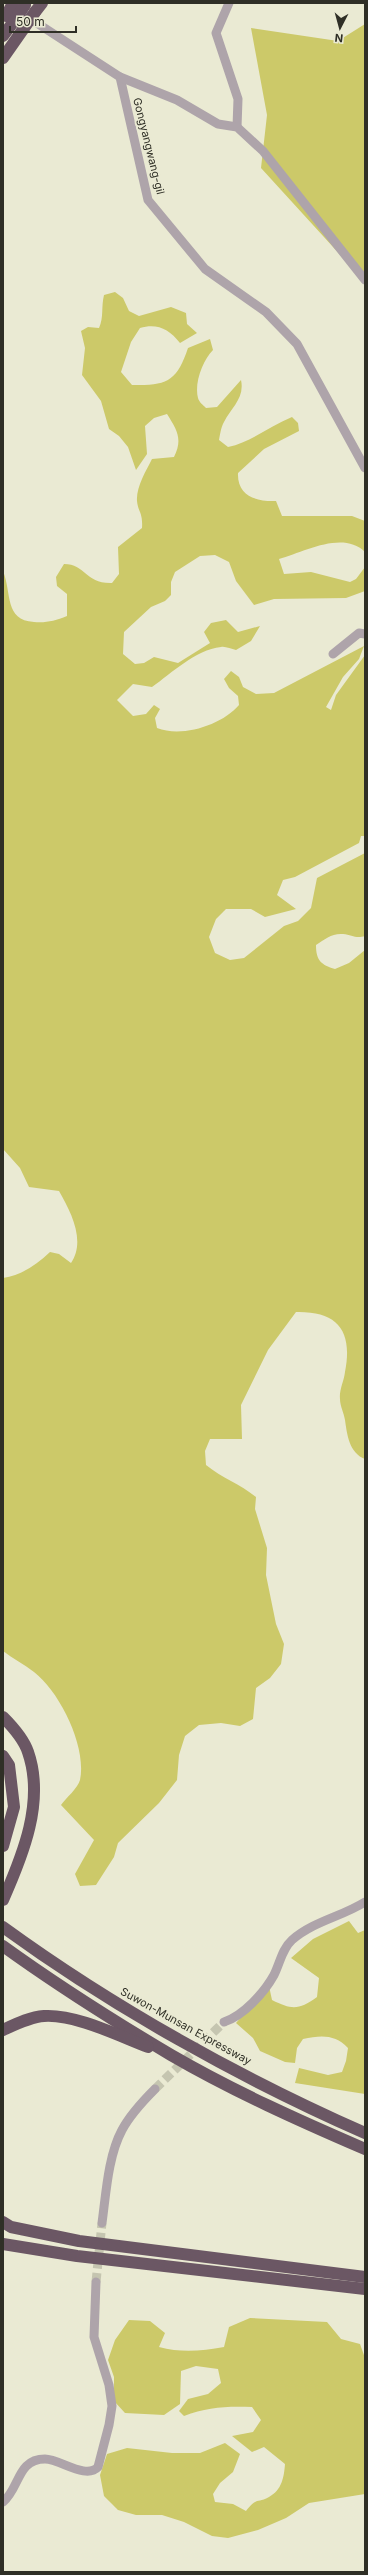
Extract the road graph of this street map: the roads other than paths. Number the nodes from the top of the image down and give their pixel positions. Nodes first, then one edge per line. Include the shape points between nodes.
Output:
1 (7, 3) edge
2 (12, 3) edge
3 (229, 3) edge
4 (32, 6) edge
5 (10, 19) junction
6 (3, 31) edge
7 (3, 36) edge
8 (3, 58) edge
9 (120, 77) junction
10 (237, 127) junction
11 (365, 280) edge
12 (365, 468) edge
13 (365, 634) edge
14 (333, 654) dead end
15 (3, 1717) edge
16 (3, 1756) edge
17 (3, 1846) edge
18 (3, 1900) edge
19 (365, 1902) edge
20 (4, 1928) edge
21 (3, 1946) edge
22 (224, 2022) tunnel mouth
23 (3, 2030) edge
24 (172, 2056) junction
25 (154, 2089) tunnel mouth
26 (365, 2133) edge
27 (365, 2149) edge
28 (3, 2222) edge
29 (102, 2223) tunnel mouth
30 (3, 2244) edge
31 (365, 2277) edge
32 (96, 2282) tunnel mouth
33 (365, 2289) edge
34 (3, 2502) edge

1 - 9 street
2 - 5 highway, bridge
3 - 10 street via 216,33 238,99
4 - 5 highway, bridge
4 - 8 highway, bridge via 24,28
5 - 6 highway
5 - 7 highway
9 - 10 street via 177,100 218,124
9 - 12 street, Gongyangwang-gil via 148,200 205,269 266,312 297,344
10 - 11 street via 263,151
13 - 14 street via 359,633
15 - 18 highway via 28,1750 35,1786 30,1825
16 - 17 highway via 9,1765 14,1807
19 - 22 street via 337,1917 311,1925 292,1940 287,1945 274,1976 234,2019
20 - 26 highway, Suwon-Munsan Expressway via 111,1999 204,2053
21 - 24 highway via 43,1975
23 - 24 highway via 23,2021 45,2016 76,2020
24 - 27 highway via 248,2095
25 - 29 street via 129,2118 120,2134 112,2160
28 - 31 highway via 11,2227 79,2242
30 - 33 highway via 77,2256
32 - 34 street via 94,2337 109,2385 112,2406 98,2467 88,2471 55,2460 32,2461 20,2472 12,2492

